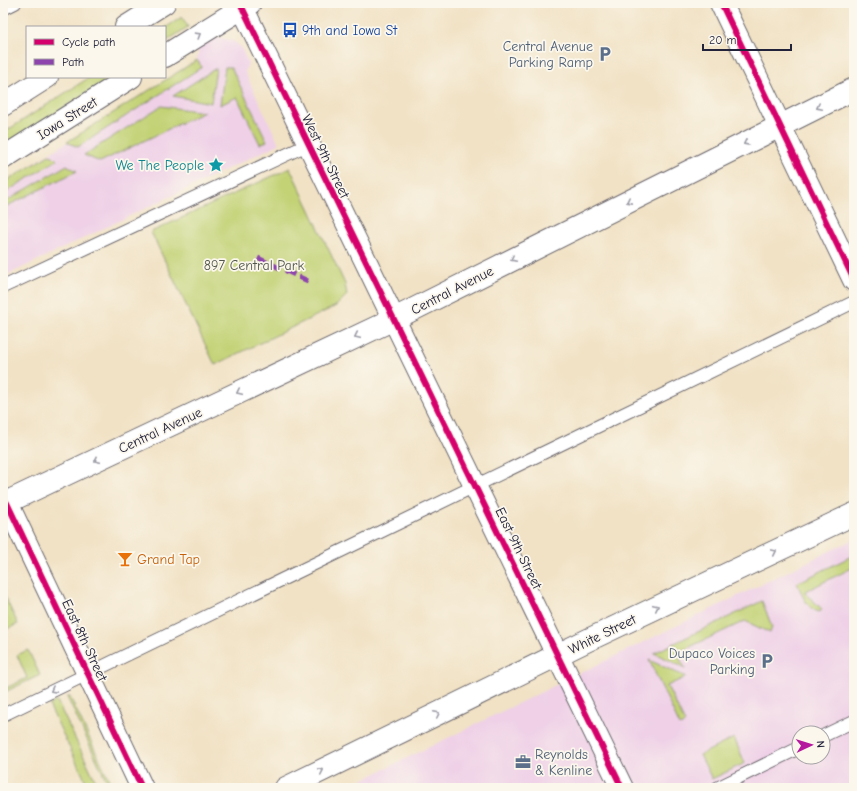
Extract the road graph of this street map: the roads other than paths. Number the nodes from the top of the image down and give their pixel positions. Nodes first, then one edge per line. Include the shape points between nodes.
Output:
1 (15, 3) edge
2 (164, 3) edge
3 (721, 3) edge
4 (244, 5) edge
5 (3, 9) edge
6 (128, 26) edge
7 (166, 55) edge
8 (45, 78) edge
9 (129, 78) edge
10 (854, 89) edge
11 (3, 105) edge
12 (781, 126) junction
13 (307, 144) junction
14 (3, 158) edge
15 (854, 280) edge
16 (3, 287) edge
17 (854, 302) edge
18 (392, 320) junction
19 (475, 486) junction
20 (5, 503) edge
21 (854, 514) edge
22 (558, 655) junction
23 (88, 673) junction
24 (3, 714) edge
25 (854, 721) edge
26 (831, 732) edge
27 (791, 752) edge
28 (142, 788) edge
29 (286, 788) edge
30 (622, 788) edge
31 (717, 788) edge

1 - 5 lane
2 - 6 main road
3 - 12 main road
7 -> 4 main road
4 - 13 main road, West 9th Street
8 - 11 main road
9 - 14 main road, Iowa Street
10 -> 12 main road, Central Avenue
12 - 15 main road
12 -> 18 main road, Central Avenue
13 - 16 lane
13 - 18 main road, West 9th Street
17 - 19 lane
18 - 19 main road, East 9th Street
18 -> 20 main road, Central Avenue
19 - 22 main road, East 9th Street
19 - 23 lane
20 - 23 main road, East 8th Street
22 -> 21 main road, White Street
29 -> 22 main road, White Street
22 - 30 main road, East 9th Street
23 -> 24 lane
23 - 28 main road, East 8th Street
25 - 26 lane
27 - 31 lane

